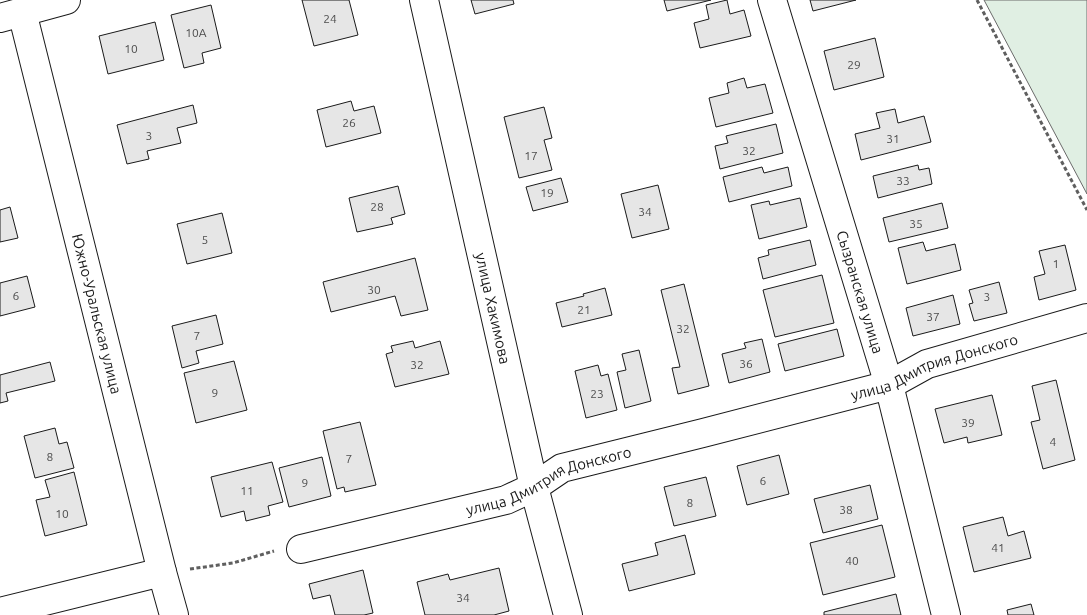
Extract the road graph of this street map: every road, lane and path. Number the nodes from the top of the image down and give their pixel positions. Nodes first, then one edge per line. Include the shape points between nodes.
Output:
1 (66, 0) edge
2 (424, 0) edge
3 (772, 0) edge
4 (977, 0) edge
5 (11, 15) edge
6 (1087, 210) edge
7 (1087, 318) edge
8 (889, 385) junction
9 (534, 487) junction
10 (301, 549) joint
11 (162, 572) junction
12 (0, 612) edge
13 (174, 615) edge
14 (568, 615) edge
15 (946, 615) edge

1 - 5 street
2 - 9 street, улица Хакимова
3 - 8 street, Сызранская улица
4 - 6 path
5 - 11 street, Южно-Уральская улица
7 - 8 street, улица Дмитрия Донского via 927,364
8 - 9 street, улица Дмитрия Донского via 562,468
8 - 15 street, Сызранская улица
9 - 10 street, улица Дмитрия Донского via 506,500
9 - 14 street, улица Хакимова
10 - 11 path via 284,548 232,563
11 - 12 street
11 - 13 street, Южно-Уральская улица

